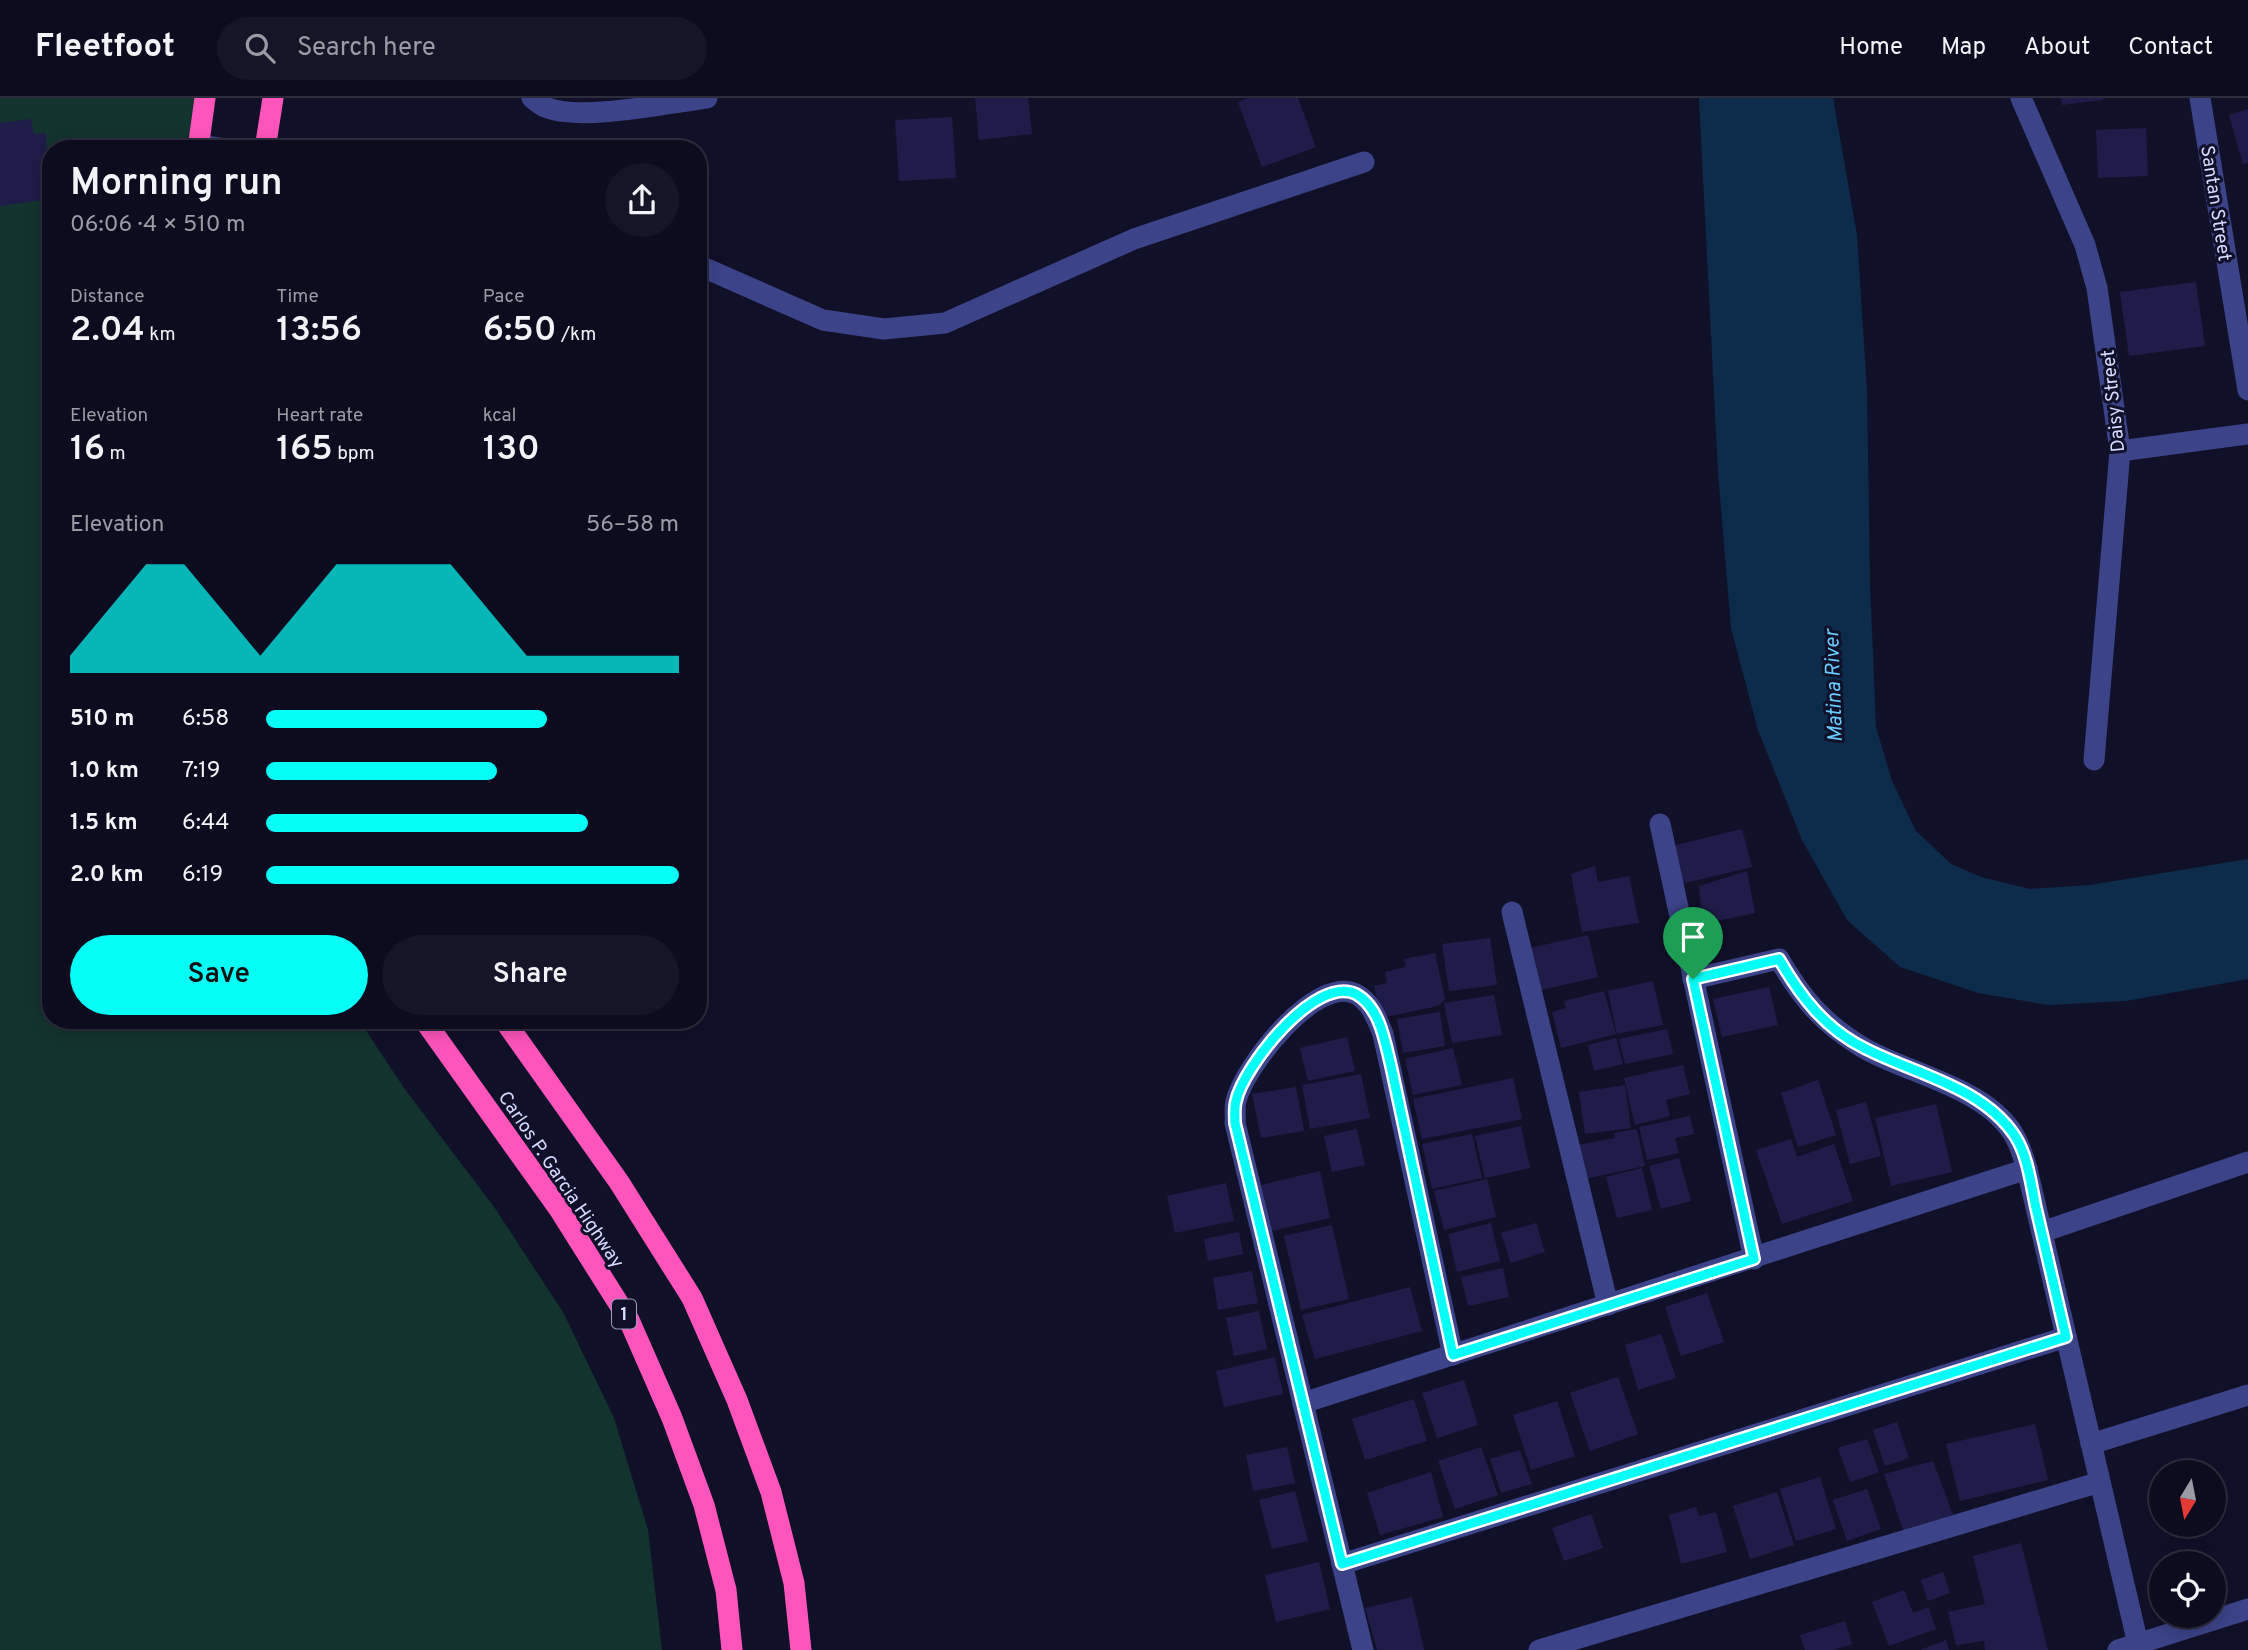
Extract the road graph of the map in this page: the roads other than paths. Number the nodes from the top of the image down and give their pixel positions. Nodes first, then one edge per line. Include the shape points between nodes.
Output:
1 (205, 98) edge
2 (272, 98) edge
3 (532, 98) edge
4 (706, 98) edge
5 (2021, 98) edge
6 (2200, 98) edge
7 (199, 140) edge
8 (266, 140) edge
9 (1364, 162) dead end
10 (707, 269) edge
11 (2248, 390) edge
12 (2248, 434) edge
13 (2120, 451) junction
14 (2094, 760) dead end
15 (1660, 824) dead end
16 (1512, 912) dead end
17 (1693, 979) junction
18 (430, 1029) edge
19 (509, 1029) edge
20 (2248, 1162) edge
21 (2027, 1169) junction
22 (2042, 1232) junction
23 (1754, 1259) junction
24 (1608, 1305) junction
25 (2066, 1337) junction
26 (1453, 1355) junction
27 (2248, 1395) edge
28 (1303, 1403) junction
29 (2091, 1444) junction
30 (2100, 1482) junction
31 (1342, 1564) junction
32 (2248, 1609) edge
33 (2128, 1647) edge
34 (733, 1650) edge
35 (801, 1650) edge
36 (1363, 1650) edge
37 (1539, 1650) edge

1 - 7 highway
2 - 8 highway
3 - 4 street via 568,113
5 - 13 street, Daisy Street via 2085,245 2097,288
6 - 11 street, Santan Street
9 - 10 street via 1135,239 944,323 884,329 823,320
12 - 13 street
13 - 14 street, Daisy Street
15 - 17 street
16 - 24 street
17 - 21 street via 1779,959 1799,993 1823,1020 1864,1048 1964,1092 1996,1114 2016,1137
17 - 23 street
18 - 34 highway, Carlos P. Garcia Highway / 1 via 559,1209 629,1320 673,1418 704,1504 726,1590
19 - 35 highway via 619,1182 692,1298 771,1492 794,1583
20 - 22 street
21 - 22 street
21 - 23 street
22 - 25 street
23 - 24 street
24 - 26 street
25 - 29 street
25 - 31 street
26 - 28 street
26 - 28 street via 1383,1034 1370,1006 1356,994 1341,990 1324,995 1296,1014 1277,1036 1249,1072 1236,1101 1235,1123
27 - 29 street
28 - 31 street
29 - 30 street
30 - 33 street
30 - 37 street
31 - 36 street
32 - 33 street

